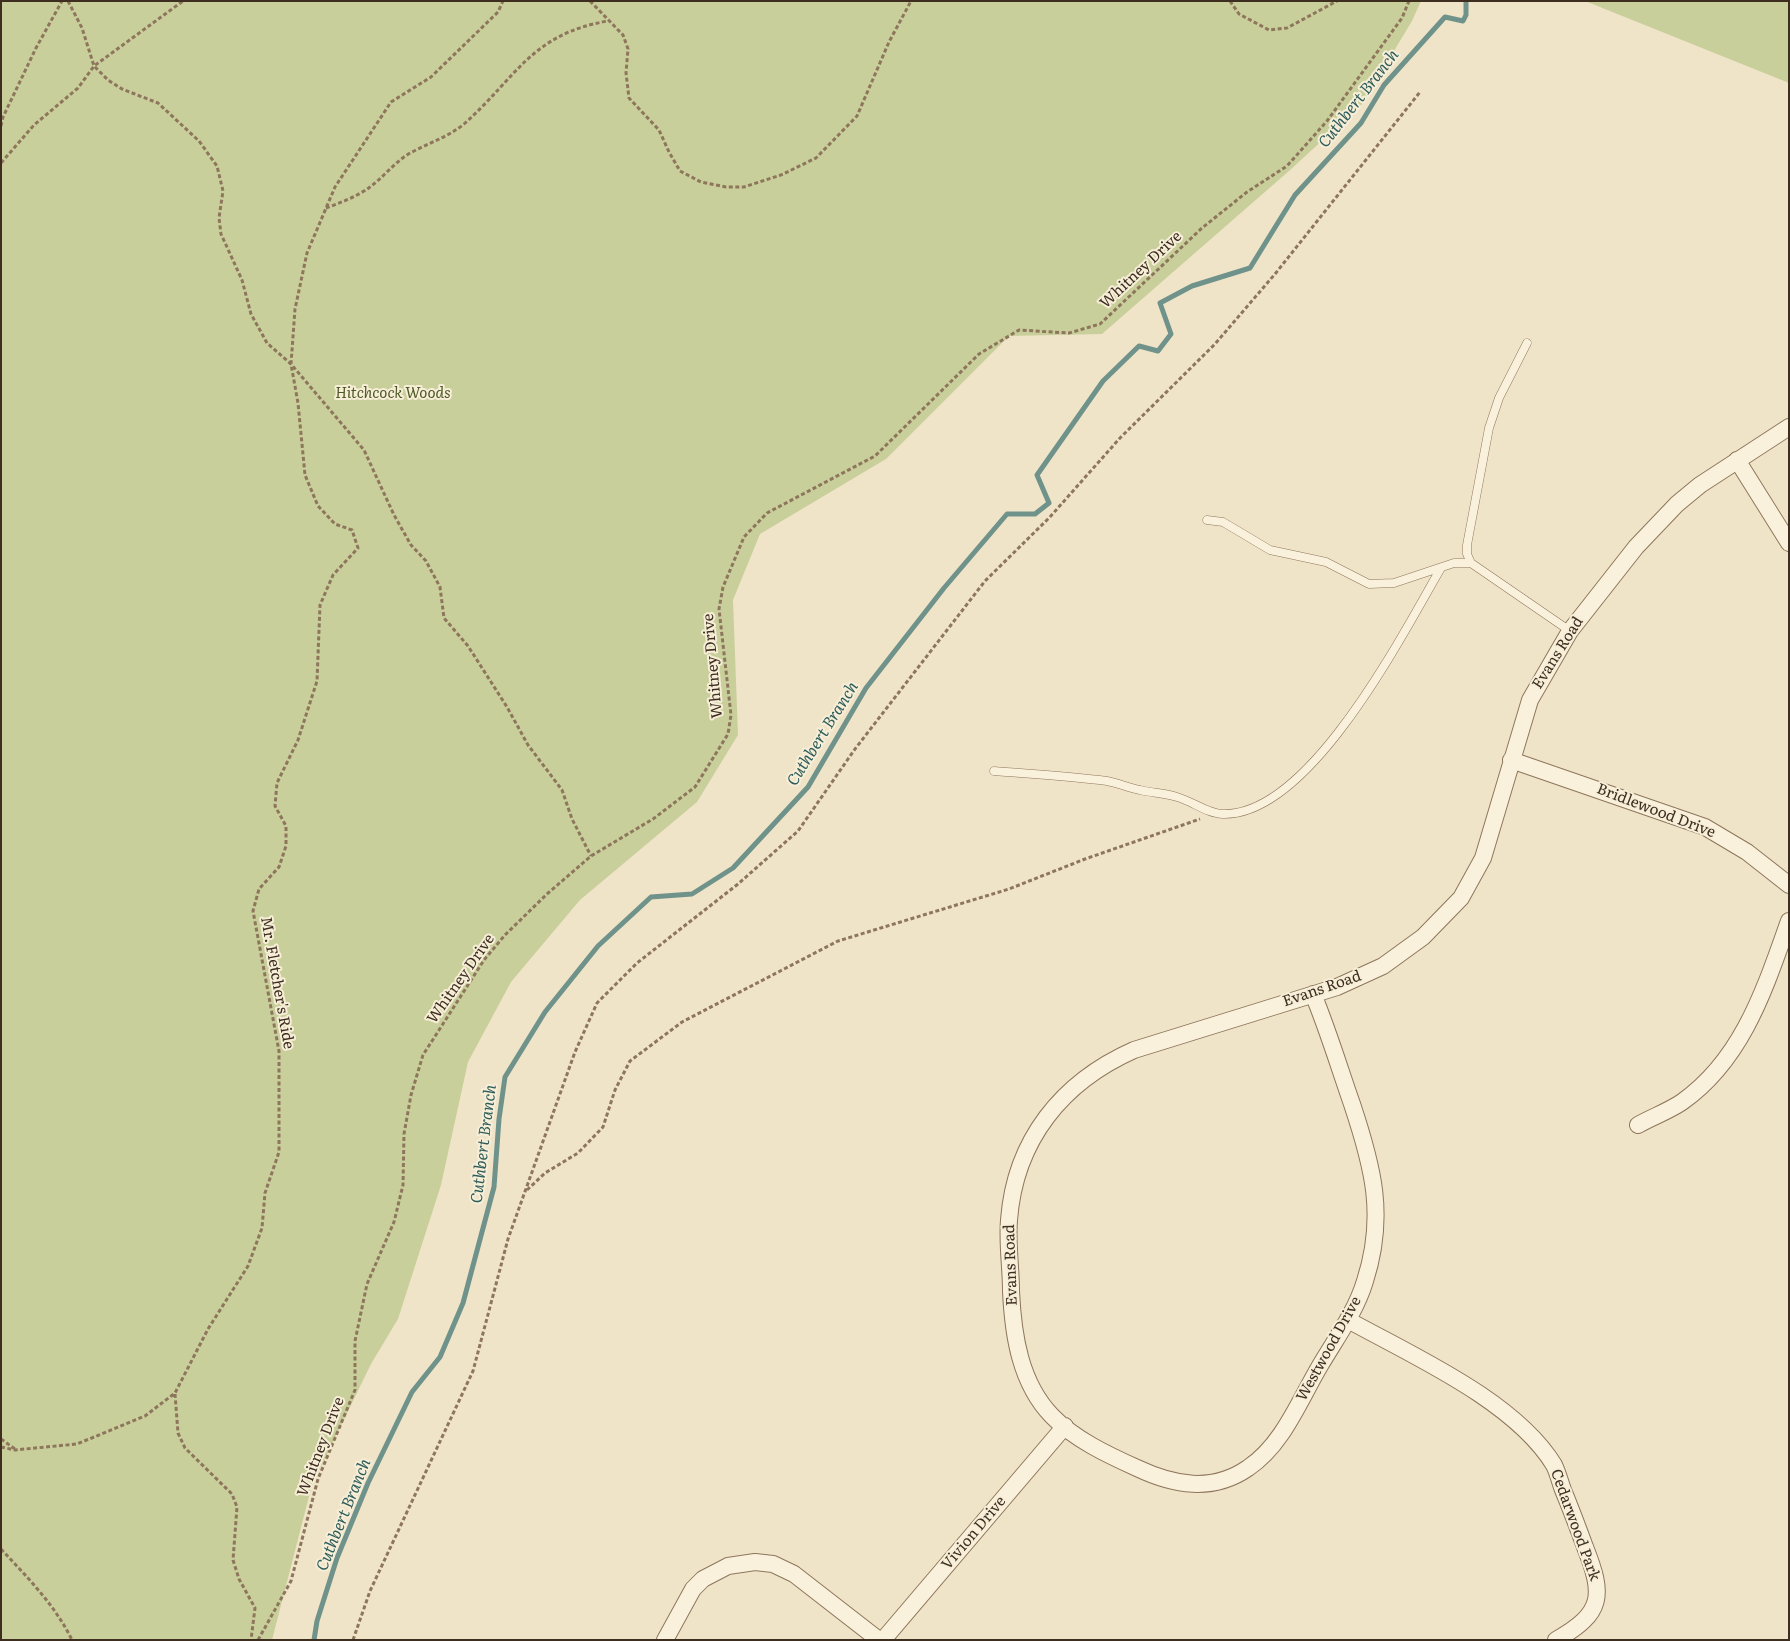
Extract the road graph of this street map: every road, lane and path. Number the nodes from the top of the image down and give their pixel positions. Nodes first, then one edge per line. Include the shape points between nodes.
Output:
1 (62, 1) edge
2 (68, 1) edge
3 (183, 1) edge
4 (503, 1) edge
5 (590, 1) edge
6 (911, 1) edge
7 (1230, 1) edge
8 (1337, 1) edge
9 (1409, 1) edge
10 (609, 21) junction
11 (94, 66) junction
12 (1420, 92) dead end
13 (1, 126) edge
14 (1, 163) edge
15 (326, 208) junction
16 (1526, 342) dead end
17 (291, 364) junction
18 (1789, 427) edge
19 (1737, 460) junction
20 (1206, 520) dead end
21 (1789, 543) edge
22 (1471, 563) junction
23 (1441, 568) junction
24 (1570, 631) junction
25 (1511, 760) junction
26 (994, 771) dead end
27 (1220, 814) junction
28 (591, 856) junction
29 (1789, 885) edge
30 (1789, 921) edge
31 (1313, 994) junction
32 (1638, 1125) dead end
33 (526, 1191) junction
34 (1348, 1320) junction
35 (175, 1393) junction
36 (1065, 1426) junction
37 (1, 1439) edge
38 (1, 1447) edge
39 (15, 1450) junction
40 (1, 1548) edge
41 (72, 1640) edge
42 (251, 1640) edge
43 (258, 1640) edge
44 (353, 1640) edge
45 (665, 1640) edge
46 (879, 1640) edge
47 (883, 1640) edge
48 (1556, 1640) edge

1 - 13 path via 36,48
2 - 11 path via 82,28
3 - 11 path
4 - 15 path, Mr. Fletcher's Ride via 498,12 430,77 391,102 335,187
5 - 10 path
6 - 10 path via 857,116 816,158 781,175 744,187 726,188 701,182 680,170 668,152 660,130 630,98 626,73 628,49 623,35
7 - 8 path via 1239,14 1269,30 1286,28
9 - 28 path, Whitney Drive via 1402,18 1332,113 1287,166 1246,192 1202,228 1100,324 1068,333 1019,330 996,342 979,354 875,456 767,513 744,537 722,587 719,609 732,715 728,734 695,787 652,819
10 - 15 path via 585,25 540,47 462,126 440,141 413,151 369,188
11 - 14 path via 78,88 34,125
11 - 17 path via 122,89 158,103 199,141 217,166 223,191 219,218 221,234 242,280 251,314 267,343
12 - 33 path via 1215,344 1120,438 1049,518 985,581 855,749 798,831 738,884 637,963 598,1004 574,1052
15 - 17 path, Mr. Fletcher's Ride via 307,253 295,309
16 - 22 lane via 1499,398 1489,428 1467,545
17 - 28 path via 364,450 394,516 440,587 444,618 468,646 528,745 562,790 572,819
17 - 35 path, Mr. Fletcher's Ride via 305,475 318,506 335,524 352,530 358,548 333,575 320,605 317,681 298,740 277,783 274,806 286,826 286,846 279,867 259,889 252,911 279,1051 279,1152 265,1193 262,1228 248,1266 208,1330
18 - 19 street, Evans Road
19 - 21 street
19 - 24 street, Evans Road via 1700,485 1656,525
20 - 23 lane via 1223,522 1270,550 1326,562 1369,584 1394,583
22 - 23 lane via 1454,563
22 - 24 lane
23 - 27 lane via 1360,704 1321,752 1294,781 1265,804 1236,814
24 - 25 street, Evans Road via 1530,700
25 - 29 street, Bridlewood Drive via 1705,827 1747,852
25 - 31 street, Evans Road via 1483,858 1461,898 1423,938 1383,966 1360,978
26 - 27 lane via 1109,781 1178,797
27 - 33 path via 1169,829 1009,889 838,941 682,1022 630,1061 602,1127 578,1153 545,1173
28 - 43 path, Whitney Drive via 505,934 484,960 423,1055 404,1134 403,1184 394,1222 367,1284 355,1341 355,1390 318,1479 291,1581
30 - 32 street via 1748,1026 1734,1050 1682,1103
31 - 34 street, Westwood Drive via 1332,1040 1372,1164 1374,1240 1366,1280
31 - 36 street, Evans Road via 1143,1047 1115,1059 1091,1073 1065,1095 1039,1128 1018,1174 1009,1218 1012,1312 1018,1352 1033,1390 1052,1416
33 - 44 path via 508,1239 473,1372 370,1590
34 - 36 street, Westwood Drive via 1289,1422 1259,1460 1232,1477 1201,1484 1170,1482 1119,1460
34 - 48 street, Cedarwood Park via 1496,1406 1535,1442 1554,1466 1595,1572 1598,1595 1589,1617
35 - 39 path, Mr. Fletcher's Ride via 145,1416 77,1444
35 - 42 path via 178,1433 185,1448 232,1494 237,1507 232,1560 255,1608
36 - 47 street, Vivion Drive
37 - 39 path
38 - 39 path, Mr. Fletcher's Ride
40 - 41 path via 58,1616
45 - 46 street via 693,1589 703,1579 728,1566 755,1562 773,1564 794,1574

